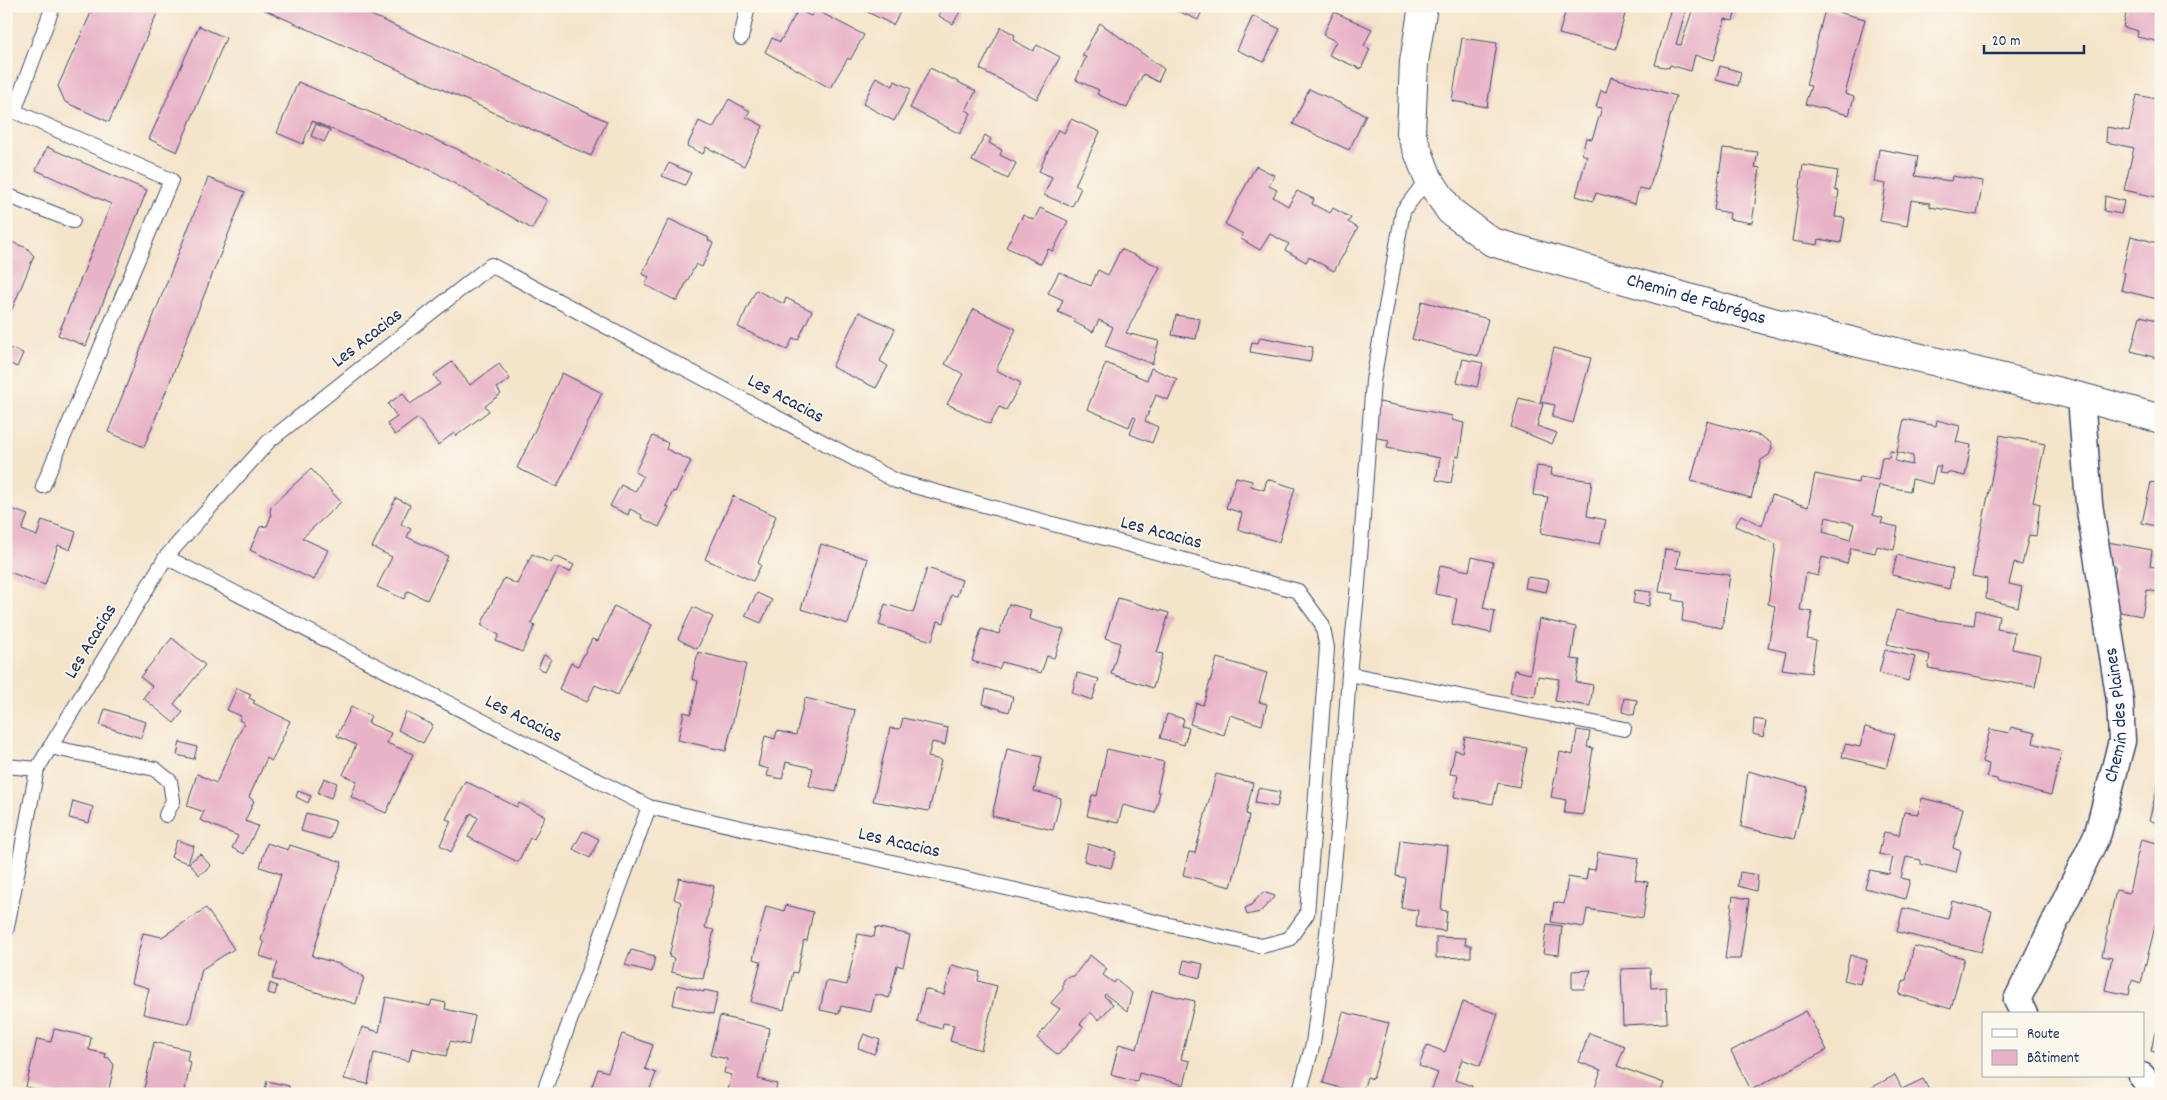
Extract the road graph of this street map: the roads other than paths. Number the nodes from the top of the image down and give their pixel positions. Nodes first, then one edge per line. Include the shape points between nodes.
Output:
1 (53, 6) edge
2 (748, 6) edge
3 (1423, 6) edge
4 (740, 38) dead end
5 (1428, 178) junction
6 (6, 195) edge
7 (73, 221) dead end
8 (2081, 397) junction
9 (2161, 419) edge
10 (43, 486) dead end
11 (166, 557) junction
12 (1349, 674) junction
13 (1624, 729) dead end
14 (50, 747) junction
15 (6, 766) edge
16 (37, 769) junction
17 (649, 807) junction
18 (166, 815) dead end
19 (6, 932) edge
20 (2023, 1012) edge
21 (2144, 1078) edge
22 (543, 1094) edge
23 (1299, 1094) edge
24 (2152, 1094) edge

1 - 10 lane via 14,111 171,180
2 - 4 lane
3 - 5 street, Chemin de Fabrégas via 1414,62 1411,133
5 - 8 street, Chemin de Fabrégas via 1450,211 1492,242 1769,321
5 - 12 lane via 1403,211 1373,381
6 - 7 lane
8 - 9 street, Chemin de Fabrégas
8 - 20 street, Chemin des Plaines via 2089,504 2120,701 2122,741 2098,833 2018,1000
11 - 14 lane, Les Acacias
11 - 17 lane, Les Acacias
11 - 17 lane, Les Acacias via 269,440 492,265 896,481 1298,591 1322,624 1327,648 1307,914 1289,939 1262,946
12 - 13 lane
12 - 23 lane via 1340,804 1313,1044
14 - 16 lane, Les Acacias
14 - 18 lane via 155,769 170,780 173,801
15 - 16 lane
16 - 19 lane, Les Acacias
17 - 22 lane
21 - 24 street via 2152,1088

